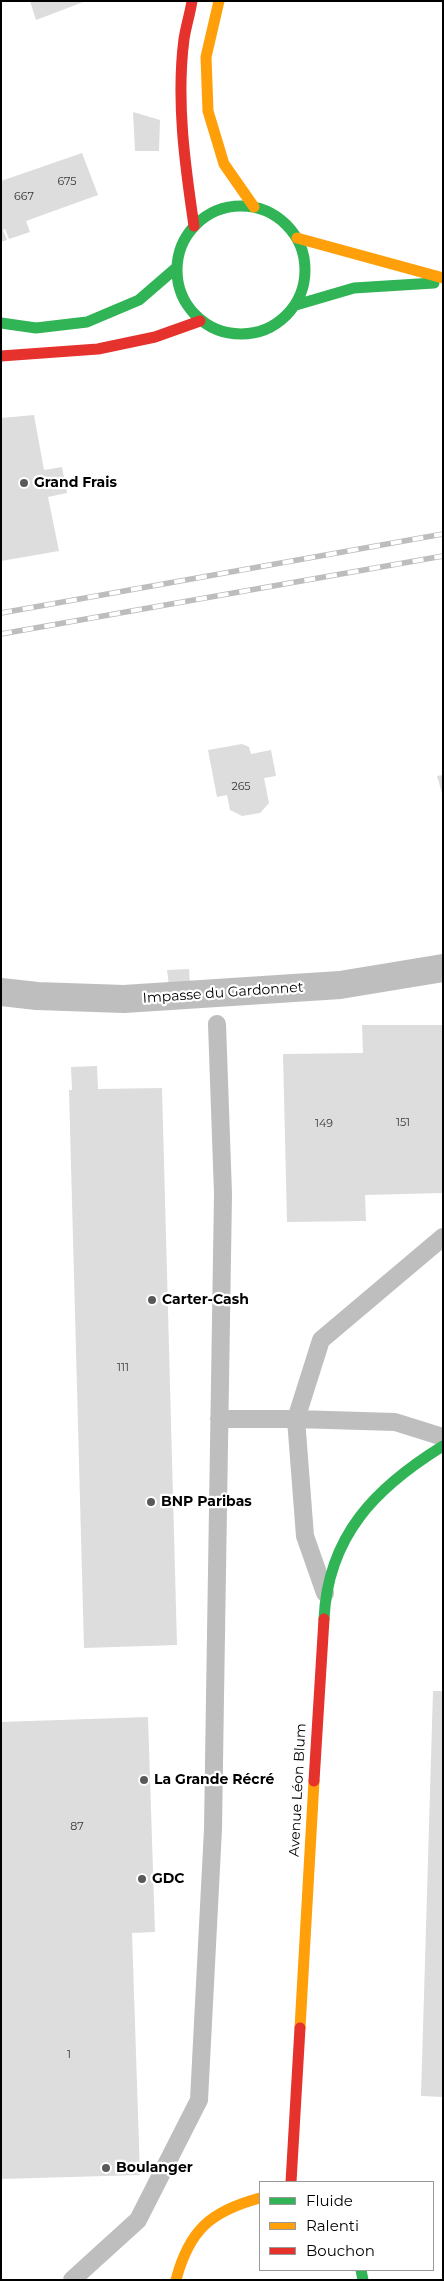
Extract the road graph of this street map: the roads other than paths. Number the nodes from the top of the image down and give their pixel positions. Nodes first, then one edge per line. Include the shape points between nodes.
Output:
1 (192, 1) edge
2 (219, 1) edge
3 (254, 207) junction
4 (194, 226) junction
5 (297, 238) junction
6 (176, 268) junction
7 (443, 280) edge
8 (296, 305) junction
9 (200, 321) junction
10 (1, 323) edge
11 (1, 356) edge
12 (443, 968) edge
13 (1, 992) edge
14 (217, 1024) dead end
15 (443, 1237) edge
16 (219, 1419) junction
17 (296, 1419) junction
18 (443, 1437) edge
19 (443, 1446) edge
20 (325, 1594) junction
21 (291, 2181) edge
22 (259, 2198) edge
23 (72, 2280) edge
24 (176, 2280) edge

1 - 4 main road via 184,38 182,115 186,176
2 - 3 main road via 206,57 208,111 224,164
3 - 4 main road via 232,206 212,213
3 - 5 main road via 286,223
4 - 6 main road via 185,238
5 - 7 main road
5 - 8 main road via 306,272
6 - 9 main road via 179,288 187,306
6 - 10 main road via 139,300 87,322 36,328
7 - 8 main road via 354,288
8 - 9 main road via 281,321 262,332 240,335 219,332
9 - 11 main road via 155,337 98,349
12 - 13 street, Impasse du Gardonnet via 340,986 124,999
14 - 16 lane via 223,1194
15 - 17 lane via 321,1340
16 - 17 lane
16 - 23 lane via 213,1829 200,2100 138,2220
17 - 18 lane via 395,1422
17 - 20 lane via 304,1536
19 - 20 main road, Avenue Léon Blum via 409,1467 366,1506 341,1546
20 - 21 main road, Avenue Léon Blum
22 - 24 main road via 237,2203 214,2215 193,2235 180,2260

